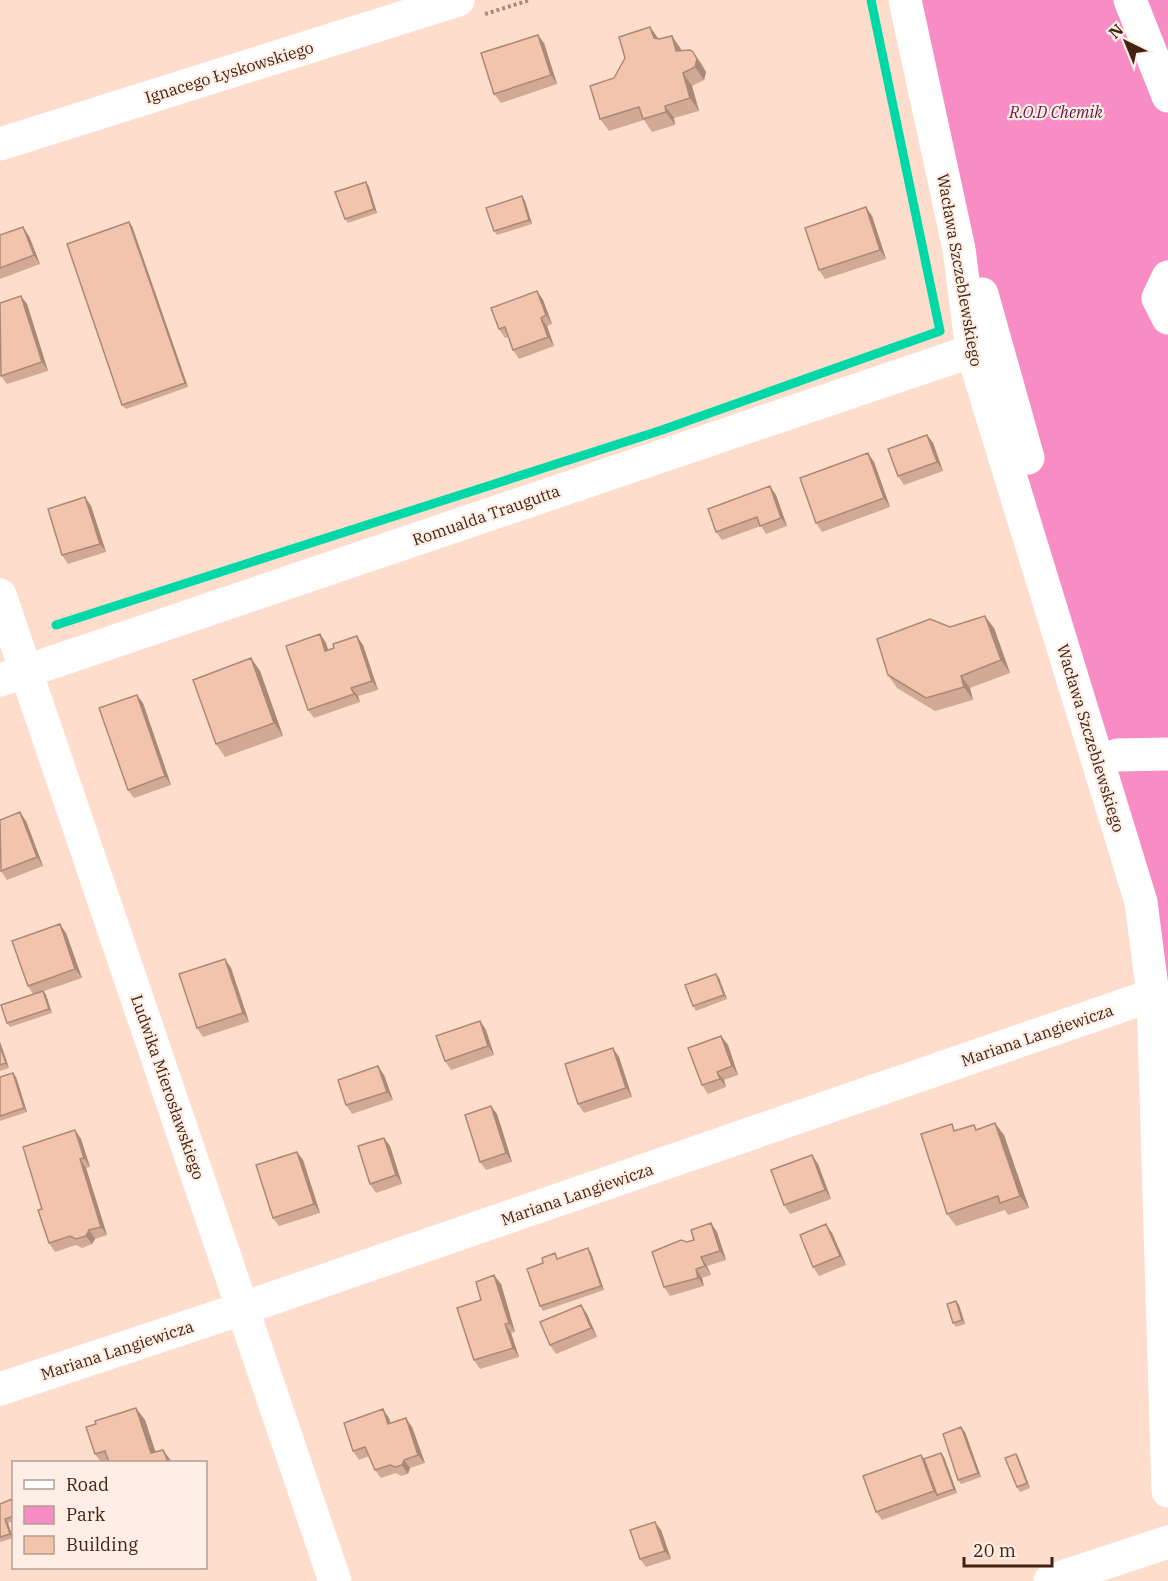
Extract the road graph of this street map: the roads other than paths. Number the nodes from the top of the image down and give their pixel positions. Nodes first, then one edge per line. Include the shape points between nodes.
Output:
1 (458, 0) edge
2 (905, 0) edge
3 (928, 0) edge
4 (1130, 0) edge
5 (418, 6) edge
6 (1168, 96) edge
7 (0, 144) edge
8 (1168, 277) edge
9 (1168, 318) edge
10 (972, 351) junction
11 (0, 595) edge
12 (13, 675) edge
13 (1168, 754) edge
14 (1117, 755) junction
15 (1168, 926) edge
16 (1153, 995) junction
17 (244, 1308) junction
18 (0, 1389) edge
19 (1168, 1491) edge
20 (1168, 1542) edge
21 (335, 1581) edge
22 (1050, 1581) edge

1 - 5 street, Ignacego Łyskowskiego
2 - 10 street, Wacława Szczeblewskiego via 959,249
3 - 14 street via 984,306
4 - 6 street
5 - 7 street, Ignacego Łyskowskiego
8 - 9 street via 1158,298
10 - 12 street, Romualda Traugutta
10 - 16 street, Wacława Szczeblewskiego via 1141,902
11 - 12 street, Ludwika Mierosławskiego
12 - 17 street, Ludwika Mierosławskiego
13 - 14 street
14 - 15 street
16 - 17 street, Mariana Langiewicza
16 - 19 street, Wacława Szczeblewskiego
17 - 18 street, Mariana Langiewicza
17 - 21 street, Ludwika Mierosławskiego
20 - 22 street

